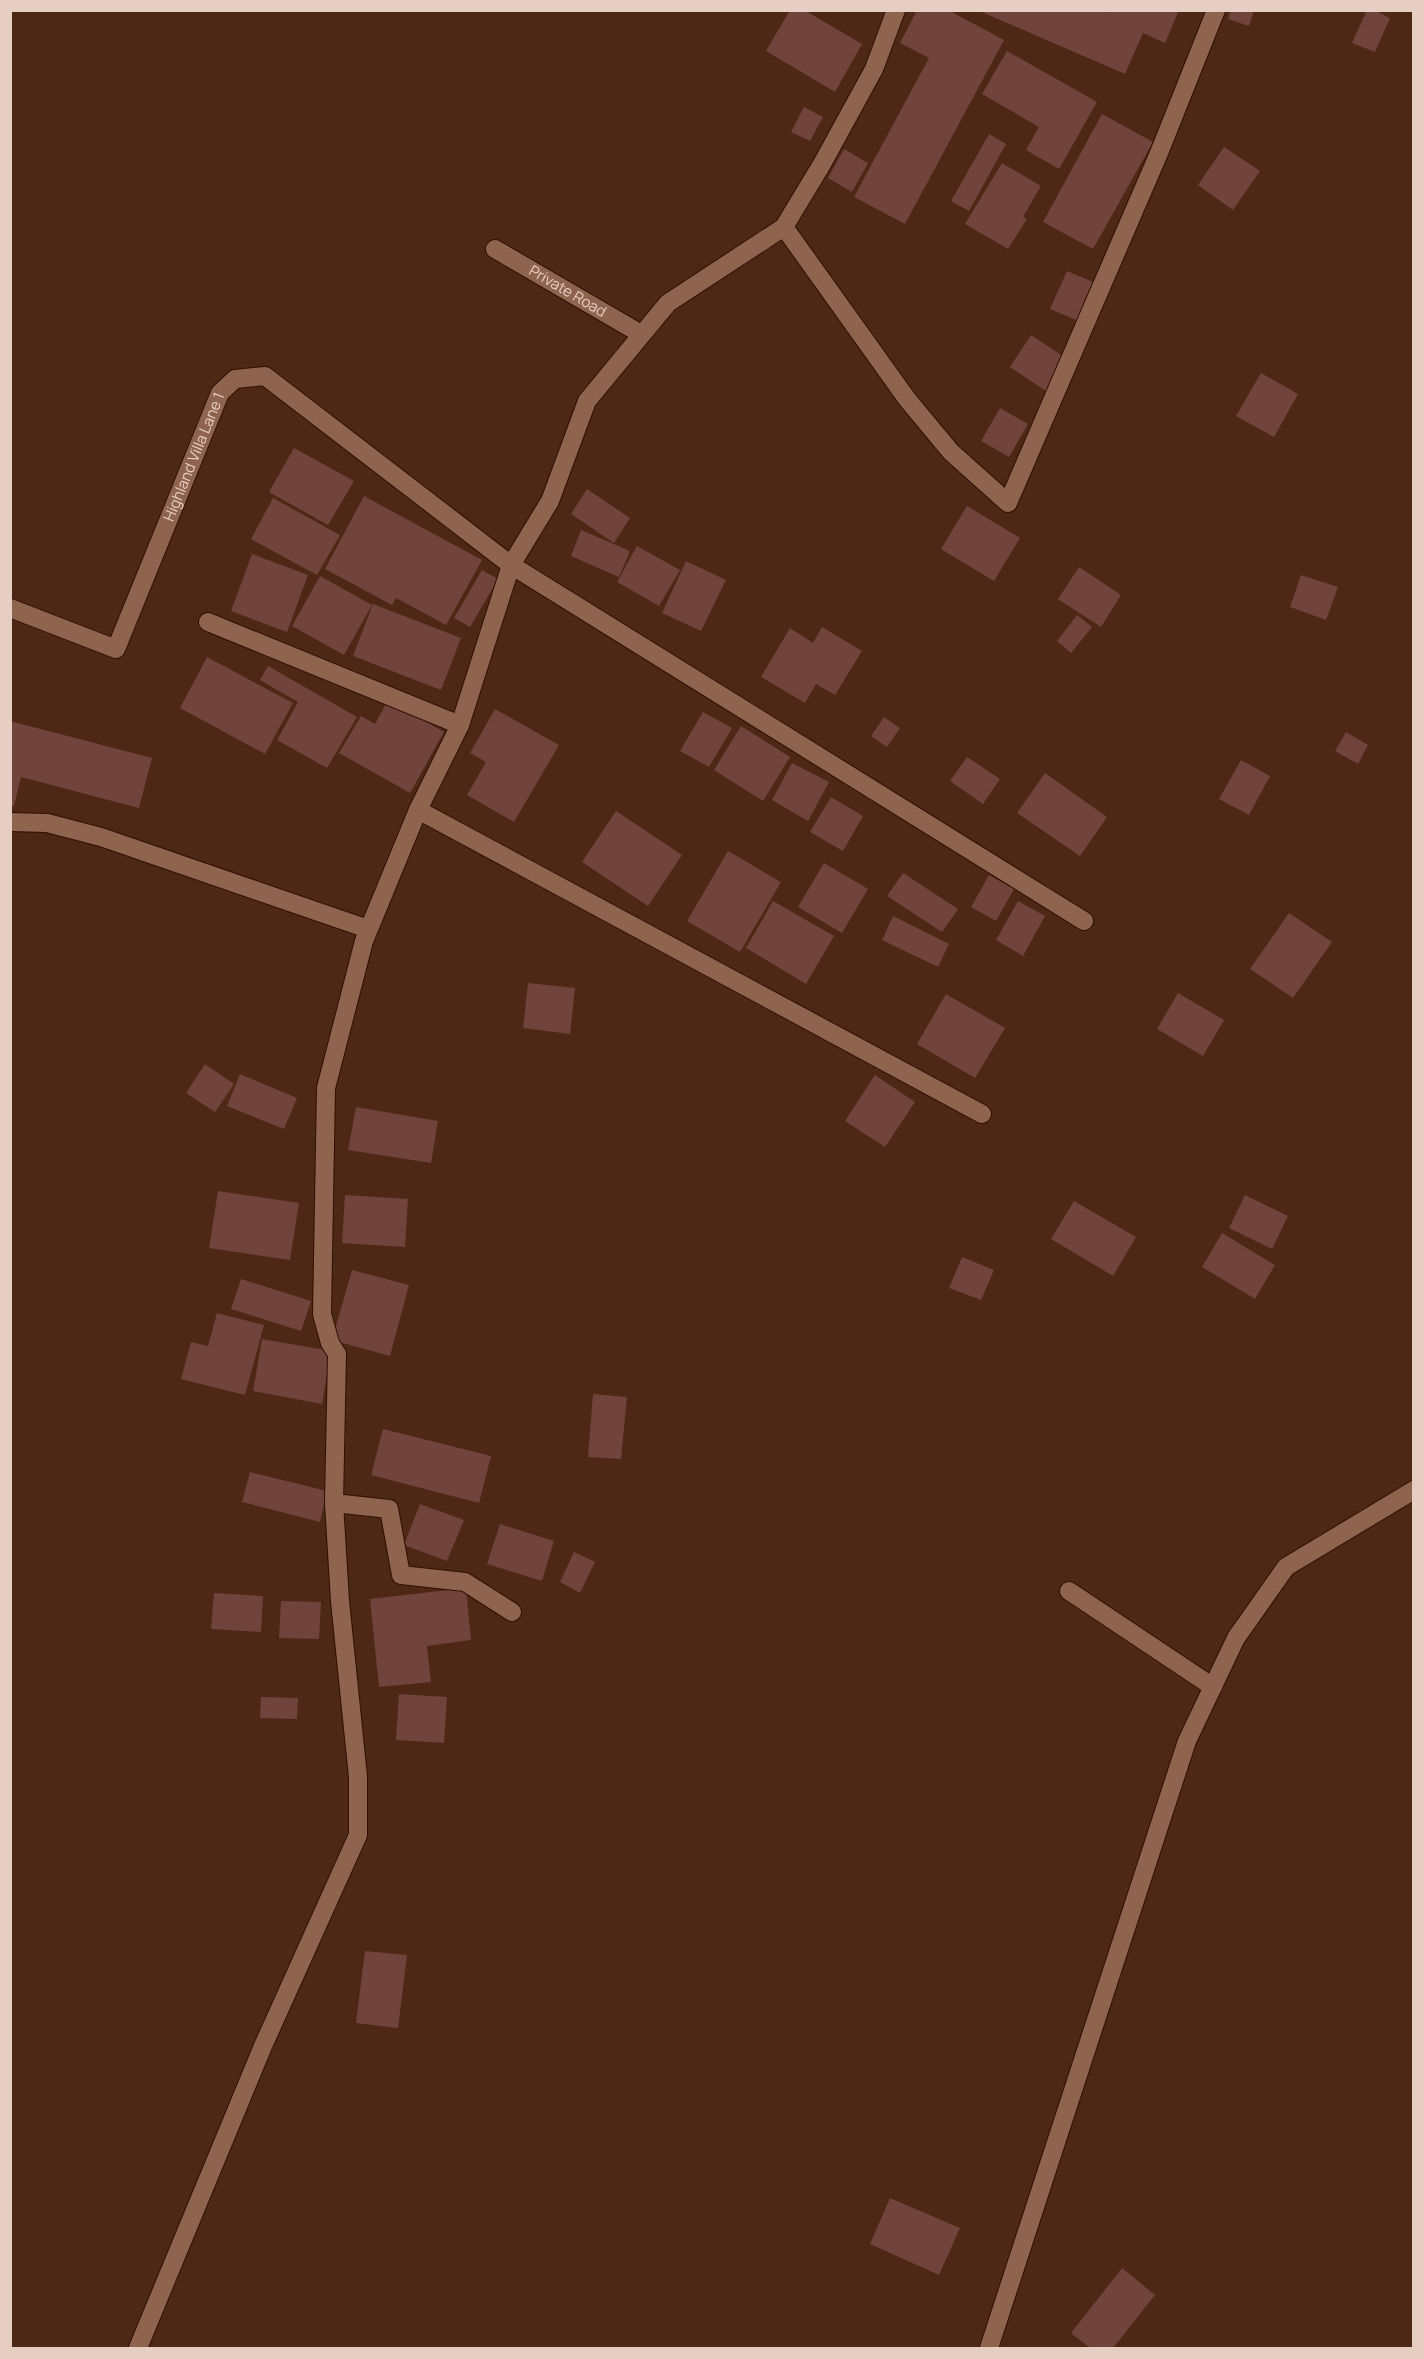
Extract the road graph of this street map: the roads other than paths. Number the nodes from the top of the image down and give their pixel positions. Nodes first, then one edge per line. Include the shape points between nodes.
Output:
1 (896, 10) edge
2 (1216, 10) edge
3 (784, 226) junction
4 (495, 249) dead end
5 (641, 334) junction
6 (511, 565) junction
7 (10, 608) edge
8 (208, 622) dead end
9 (460, 725) junction
10 (418, 810) junction
11 (10, 822) edge
12 (1083, 921) dead end
13 (368, 929) junction
14 (982, 1114) dead end
15 (1413, 1490) edge
16 (334, 1503) junction
17 (1069, 1591) dead end
18 (512, 1612) dead end
19 (1213, 1687) junction
20 (138, 2349) edge
21 (989, 2349) edge

1 - 3 street via 874,69
2 - 3 street via 1159,153 1008,503 951,452 907,399
3 - 5 street via 668,303
4 - 5 street, Private Road
5 - 6 street via 587,401 550,501
6 - 7 street, Highland Villa Lane 1 via 265,376 235,379 220,393 116,649
6 - 9 street
6 - 12 street
8 - 9 street
9 - 10 street
10 - 13 street
10 - 14 street
11 - 13 street via 47,823 101,837
13 - 16 street via 326,1088 322,1314 337,1354
15 - 19 street via 1286,1567 1236,1638
16 - 18 street via 389,1509 401,1575 465,1582
16 - 20 street via 358,1777 358,1835 263,2046
17 - 19 street
19 - 21 street via 1187,1741

